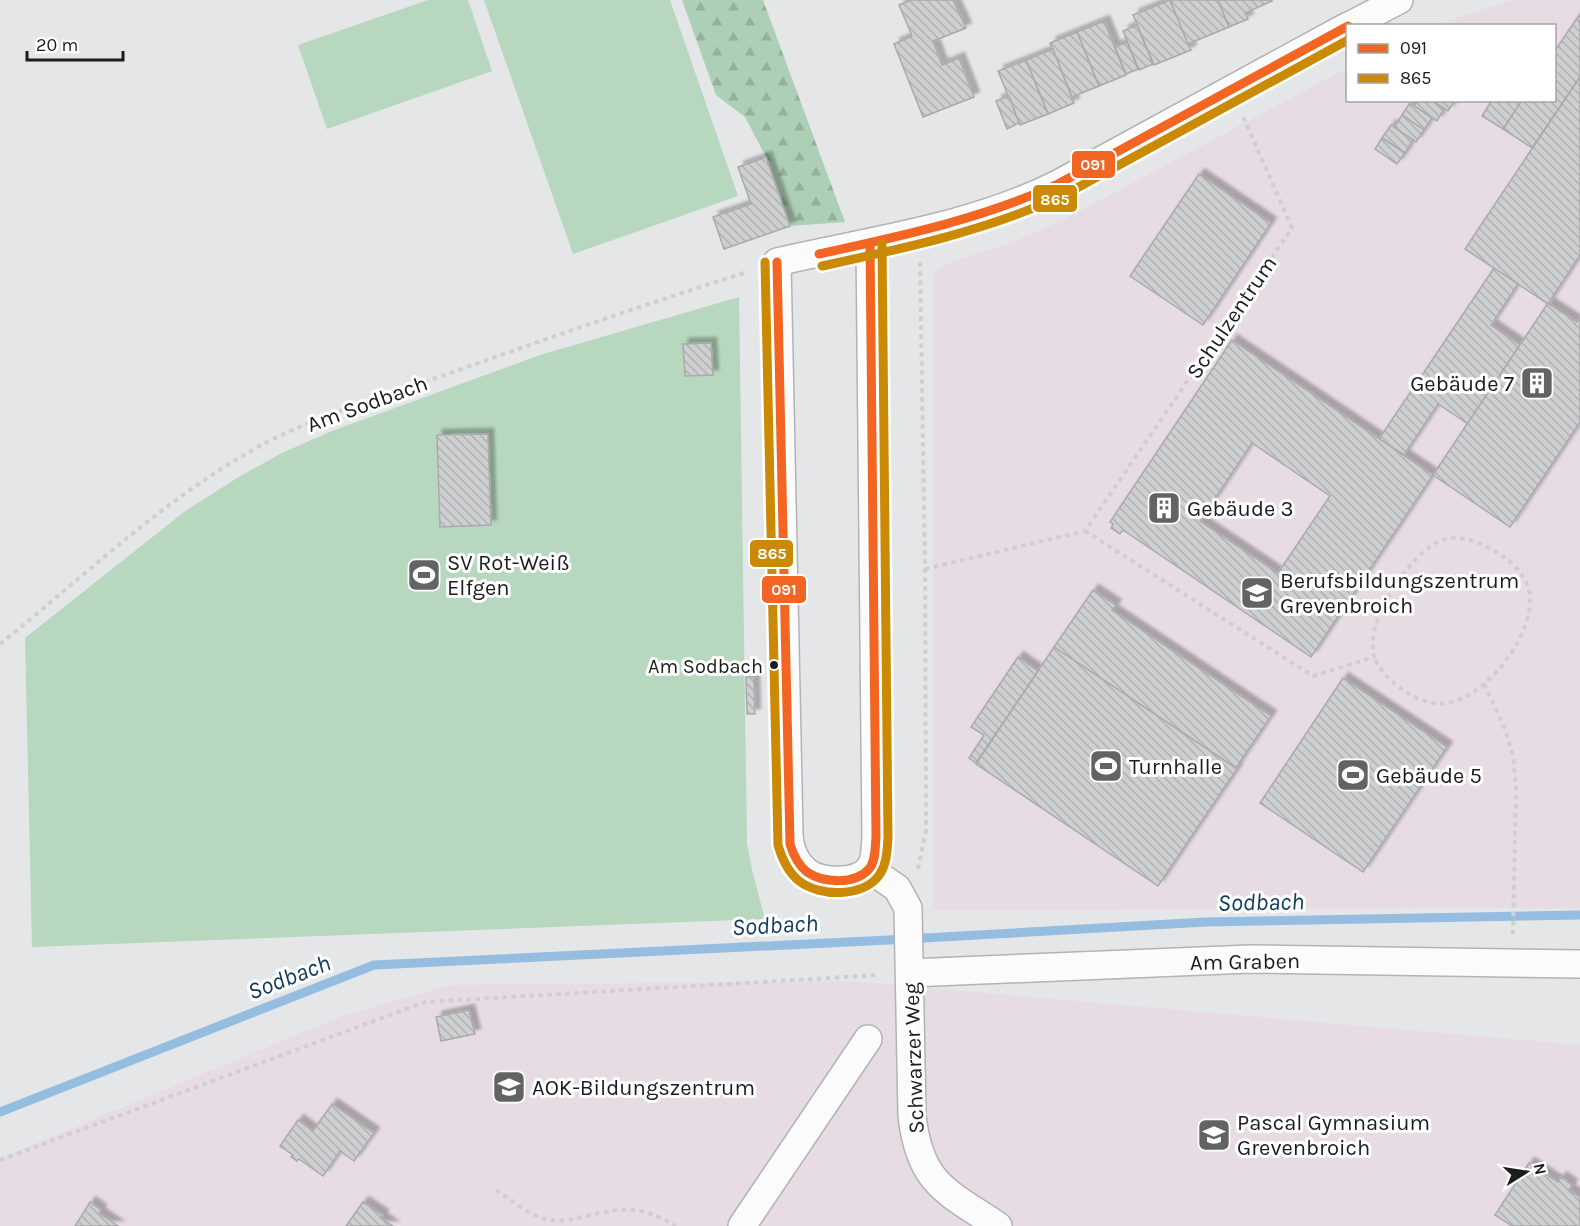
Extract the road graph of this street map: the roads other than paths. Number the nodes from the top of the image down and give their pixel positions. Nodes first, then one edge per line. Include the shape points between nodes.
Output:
1 (1399, 0) edge
2 (1352, 24) edge
3 (1346, 27) edge
4 (870, 243) junction
5 (869, 869) junction
6 (1580, 964) edge
7 (910, 973) junction
8 (868, 1039) dead end
9 (742, 1226) edge
10 (998, 1226) edge

1 - 2 street
3 - 4 street via 1045,190 964,220
4 - 5 street via 876,837
4 - 5 street via 777,262 790,844 797,861 814,876 842,880
5 - 7 street, Schwarzer Weg via 897,888 908,908
6 - 7 street, Am Graben via 1250,959
7 - 10 street, Schwarzer Weg via 912,1116 917,1149 940,1187
8 - 9 street, Schwarzer Weg

